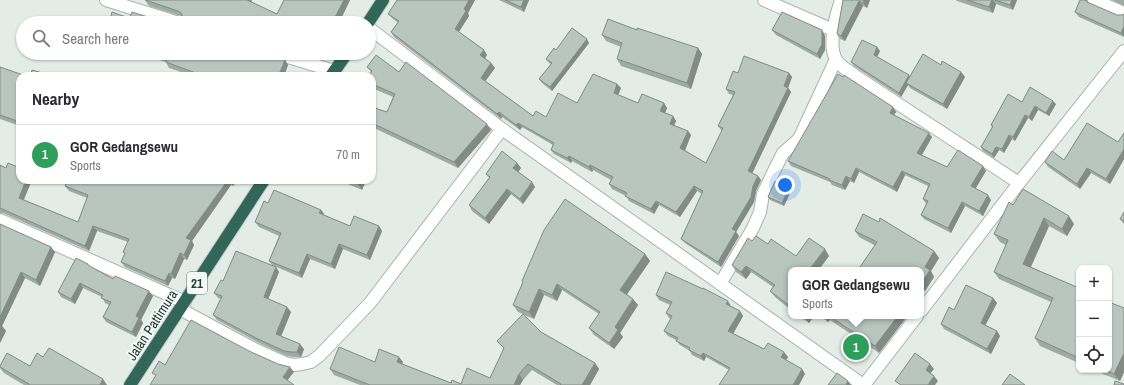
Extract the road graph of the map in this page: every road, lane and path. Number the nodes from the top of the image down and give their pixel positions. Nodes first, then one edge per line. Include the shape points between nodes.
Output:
1 (106, 0) edge
2 (383, 0) edge
3 (764, 0) edge
4 (841, 0) edge
5 (1094, 0) edge
6 (1124, 13) edge
7 (157, 16) edge
8 (373, 16) edge
9 (833, 30) junction
10 (376, 33) edge
11 (1122, 56) edge
12 (836, 59) junction
13 (294, 60) edge
14 (342, 60) edge
15 (327, 72) edge
16 (334, 72) edge
17 (502, 129) junction
18 (1019, 183) junction
19 (261, 184) edge
20 (0, 220) edge
21 (720, 284) junction
22 (182, 305) junction
23 (924, 307) edge
24 (915, 319) edge
25 (130, 385) edge
26 (863, 385) edge

1 - 7 street
2 - 8 highway
3 - 9 street
4 - 9 street
5 - 6 street
9 - 12 street
10 - 17 street
11 - 18 street
12 - 18 street via 857,77
12 - 21 street via 799,139 783,153 763,194 760,212 753,228
13 - 15 street
14 - 16 highway
17 - 21 street
17 - 22 street via 370,303 311,362 294,365 285,363 256,350
18 - 23 street
19 - 22 highway, Jalan Pattimura / 21
20 - 22 street
21 - 26 street
22 - 25 highway, Jalan Pattimura / 21
24 - 26 street

